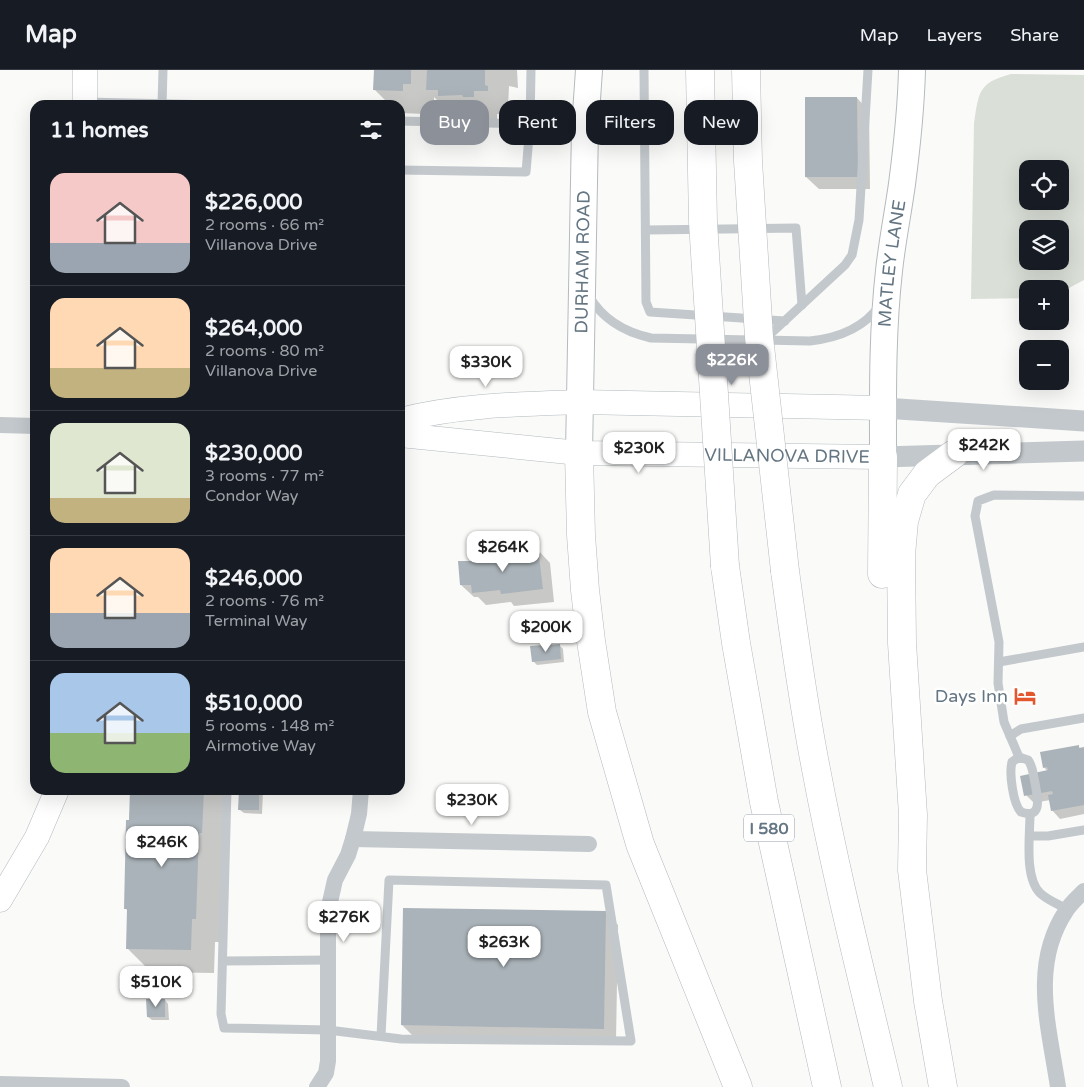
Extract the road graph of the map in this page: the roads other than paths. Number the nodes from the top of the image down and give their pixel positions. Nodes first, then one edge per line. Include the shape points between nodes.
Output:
1 (85, 70) edge
2 (163, 70) edge
3 (531, 70) edge
4 (589, 70) edge
5 (644, 70) edge
6 (700, 70) edge
7 (746, 70) edge
8 (868, 70) edge
9 (912, 70) edge
10 (85, 100) edge
11 (162, 100) edge
12 (530, 100) edge
13 (405, 121) edge
14 (499, 123) edge
15 (576, 127) edge
16 (585, 128) junction
17 (528, 145) edge
18 (405, 170) edge
19 (646, 230) junction
20 (582, 270) junction
21 (887, 290) junction
22 (802, 305) junction
23 (784, 321) junction
24 (764, 340) junction
25 (580, 402) junction
26 (883, 408) junction
27 (405, 419) edge
28 (1084, 421) edge
29 (0, 426) edge
30 (30, 426) edge
31 (405, 436) edge
32 (1084, 451) edge
33 (579, 453) junction
34 (954, 454) junction
35 (883, 458) junction
36 (1084, 496) edge
37 (1084, 647) edge
38 (999, 662) junction
39 (1084, 718) edge
40 (1010, 736) junction
41 (1019, 757) junction
42 (55, 795) edge
43 (227, 795) edge
44 (361, 795) edge
45 (1030, 814) junction
46 (1084, 830) edge
47 (1030, 836) junction
48 (353, 839) junction
49 (589, 844) dead end
50 (912, 870) junction
51 (1084, 890) edge
52 (0, 900) edge
53 (1067, 909) junction
54 (328, 960) junction
55 (222, 961) junction
56 (328, 1030) junction
57 (382, 1036) junction
58 (0, 1084) edge
59 (122, 1087) edge
60 (317, 1087) edge
61 (738, 1087) edge
62 (827, 1087) edge
63 (888, 1087) edge
64 (943, 1087) edge
65 (1058, 1087) edge

1 - 10 main road
2 - 11 lane
3 - 12 lane
4 - 16 main road, DURHAM ROAD
5 - 19 lane
6 - 62 highway, I 580, bridge via 703,222 725,566 764,802
7 - 63 highway, bridge via 759,337 785,571 816,769
8 - 22 lane via 859,220 852,255
9 - 21 main road, MATLEY LANE via 907,146
13 - 14 lane
15 - 16 lane
16 - 20 main road, DURHAM ROAD
17 - 18 lane via 526,172
19 - 22 lane via 796,228
19 - 23 lane via 646,302 650,312
20 - 24 lane via 594,305 619,328 635,335
20 - 25 main road, DURHAM ROAD
21 - 24 lane via 870,318 830,339
21 - 26 main road, MATLEY LANE
22 - 23 lane
23 - 24 lane
25 - 26 main road
25 - 27 main road via 454,410
25 - 33 main road, DURHAM ROAD
26 - 28 street
26 - 35 main road, MATLEY LANE
29 - 30 street
31 - 33 main road, VILLANOVA DRIVE
32 - 34 street, VILLANOVA DRIVE
33 - 35 main road, VILLANOVA DRIVE
33 - 61 highway via 585,590 602,712 640,844
34 - 35 street, VILLANOVA DRIVE
34 - 50 highway via 927,474 912,494 902,538 902,644 912,783
35 - 50 highway via 886,685 895,794
36 - 38 lane via 994,495 978,501 975,516 999,642
37 - 38 lane
38 - 40 lane via 998,683 1004,722
39 - 40 lane via 1021,729
40 - 41 lane
41 - 45 lane via 1028,760 1032,767 1038,804
41 - 45 lane via 1012,762 1010,772 1016,804 1021,812
42 - 52 main road via 38,837
43 - 55 lane
44 - 48 street
45 - 47 lane
46 - 47 lane
47 - 53 lane via 1028,853 1036,889
48 - 49 street
48 - 54 street via 328,911
50 - 64 highway
51 - 53 street
53 - 65 street via 1048,949 1044,975
54 - 55 lane
54 - 56 street
55 - 56 lane via 221,1014 224,1028
56 - 57 lane
56 - 60 street via 326,1073
57 - 57 lane via 389,880 606,885 631,1041 401,1039
58 - 59 street

